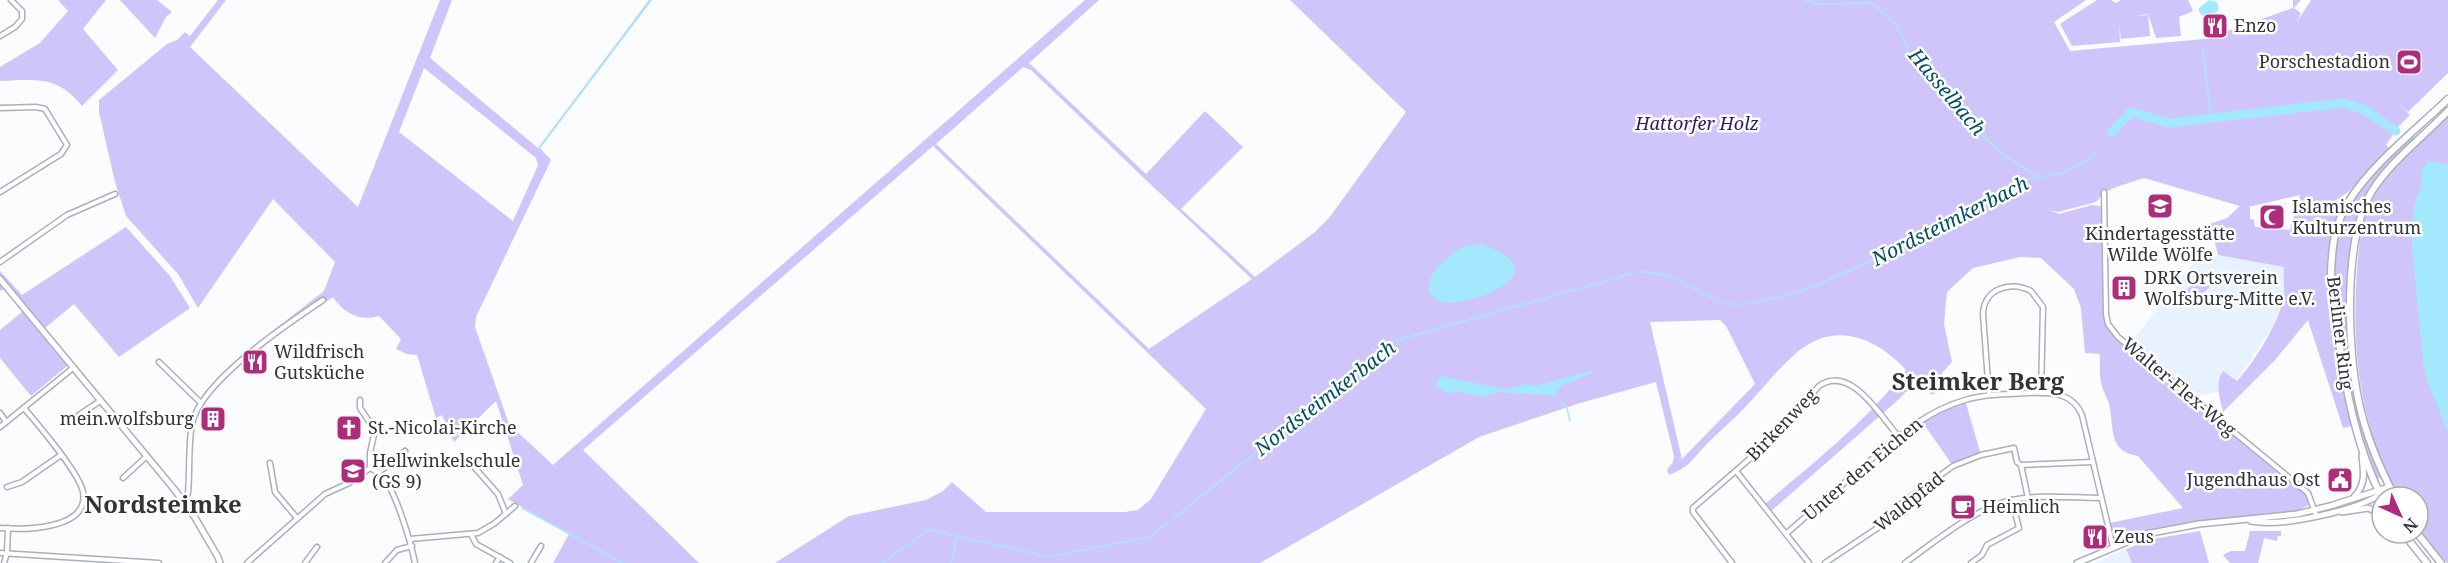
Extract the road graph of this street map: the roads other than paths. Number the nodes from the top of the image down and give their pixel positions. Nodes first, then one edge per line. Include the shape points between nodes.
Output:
1 (11, 0) edge
2 (0, 36) edge
3 (2448, 99) edge
4 (0, 108) edge
5 (2448, 111) edge
6 (0, 192) edge
7 (2104, 192) dead end
8 (115, 194) dead end
9 (0, 262) edge
10 (0, 279) edge
11 (3, 287) edge
12 (323, 300) dead end
13 (159, 362) dead end
14 (73, 368) junction
15 (2041, 393) junction
16 (1989, 394) junction
17 (101, 400) junction
18 (360, 400) dead end
19 (201, 403) junction
20 (24, 408) junction
21 (0, 413) edge
22 (79, 415) dead end
23 (6, 422) junction
24 (0, 427) edge
25 (1898, 436) junction
26 (2362, 448) junction
27 (405, 451) dead end
28 (61, 455) junction
29 (147, 456) junction
30 (2092, 462) junction
31 (270, 463) dead end
32 (2021, 465) junction
33 (370, 468) junction
34 (475, 468) dead end
35 (1736, 471) junction
36 (378, 473) junction
37 (123, 478) dead end
38 (2376, 485) edge
39 (2388, 485) edge
40 (8, 487) dead end
41 (2370, 496) edge
42 (2028, 498) junction
43 (2100, 498) junction
44 (2370, 498) edge
45 (2012, 500) junction
46 (2350, 500) junction
47 (184, 502) junction
48 (515, 506) dead end
49 (2370, 509) edge
50 (2331, 512) junction
51 (2316, 513) junction
52 (506, 514) junction
53 (297, 518) junction
54 (0, 528) edge
55 (8, 528) junction
56 (1787, 533) junction
57 (471, 534) junction
58 (410, 539) junction
59 (2413, 545) edge
60 (2427, 545) edge
61 (412, 546) junction
62 (541, 546) dead end
63 (316, 547) dead end
64 (2113, 547) junction
65 (0, 553) edge
66 (7, 553) junction
67 (500, 557) junction
68 (91, 561) edge
69 (4, 563) edge
70 (159, 563) edge
71 (220, 563) edge
72 (247, 563) edge
73 (305, 563) edge
74 (385, 563) edge
75 (415, 563) edge
76 (496, 563) edge
77 (510, 563) edge
78 (531, 563) edge
79 (1732, 563) edge
80 (1809, 563) edge
81 (1825, 563) edge
82 (1905, 563) edge
83 (1971, 563) edge
84 (2078, 563) edge
85 (2427, 563) edge
86 (2441, 563) edge

1 - 2 street via 21,11 22,19
3 - 26 main road, Berliner Ring via 2358,187 2342,214 2335,237 2333,302 2344,378
4 - 6 street via 45,109 67,146
5 - 39 main road, Berliner Ring via 2385,173 2372,192 2364,207 2355,252 2351,314 2355,374 2368,436
7 - 51 street, Walter-Flex-Weg via 2106,314 2112,330 2308,493
8 - 9 street via 67,215
10 - 11 street
11 - 14 street
12 - 19 street via 253,351
13 - 19 street
14 - 17 street
14 - 20 street
15 - 16 street, Unter den Eichen
15 - 16 street via 2043,307 2031,291 2016,287 1995,291 1984,303
15 - 30 street, Unter den Eichen via 2069,398 2078,406
16 - 25 street, Unter den Eichen via 1936,412
17 - 22 street
17 - 29 street
18 - 33 street via 360,408 375,430
19 - 47 street via 192,424 188,493
20 - 23 street
20 - 28 street
21 - 23 street
23 - 24 street
25 - 35 street, Birkenweg via 1855,387 1829,381 1819,386 1769,442
25 - 56 street, Unter den Eichen
26 - 38 main road, Berliner Ring
26 - 46 street via 2364,480
27 - 36 street
28 - 40 street
28 - 55 street via 81,486 80,507 53,525
29 - 37 street
29 - 47 street
30 - 32 street
30 - 43 street, Unter den Eichen
31 - 53 street via 275,492
32 - 42 street
32 - 81 street, Waldpfad via 2014,448 1962,461 1902,503 1882,525
33 - 36 street
33 - 53 street via 326,494
34 - 52 street via 498,494
35 - 56 street
35 - 79 street, Birkenweg via 1693,508
36 - 58 street via 383,476
41 - 46 street
42 - 43 street
42 - 45 street
43 - 64 street, Unter den Eichen
44 - 50 street
45 - 82 street via 1976,514
45 - 83 street via 2019,528 1987,545
46 - 51 street
47 - 71 street
48 - 52 street
49 - 50 street
50 - 51 street
51 - 64 street via 2283,522 2247,520 2173,529
52 - 57 street
53 - 72 street
54 - 55 street
55 - 66 street
56 - 80 street
57 - 58 street
57 - 67 street via 476,544
58 - 61 street
59 - 85 main road
60 - 86 main road
61 - 74 street via 397,550
61 - 75 street
62 - 78 street
63 - 73 street
64 - 84 street
65 - 66 street
66 - 68 street
66 - 69 street
67 - 76 street
67 - 77 street
68 - 70 street

